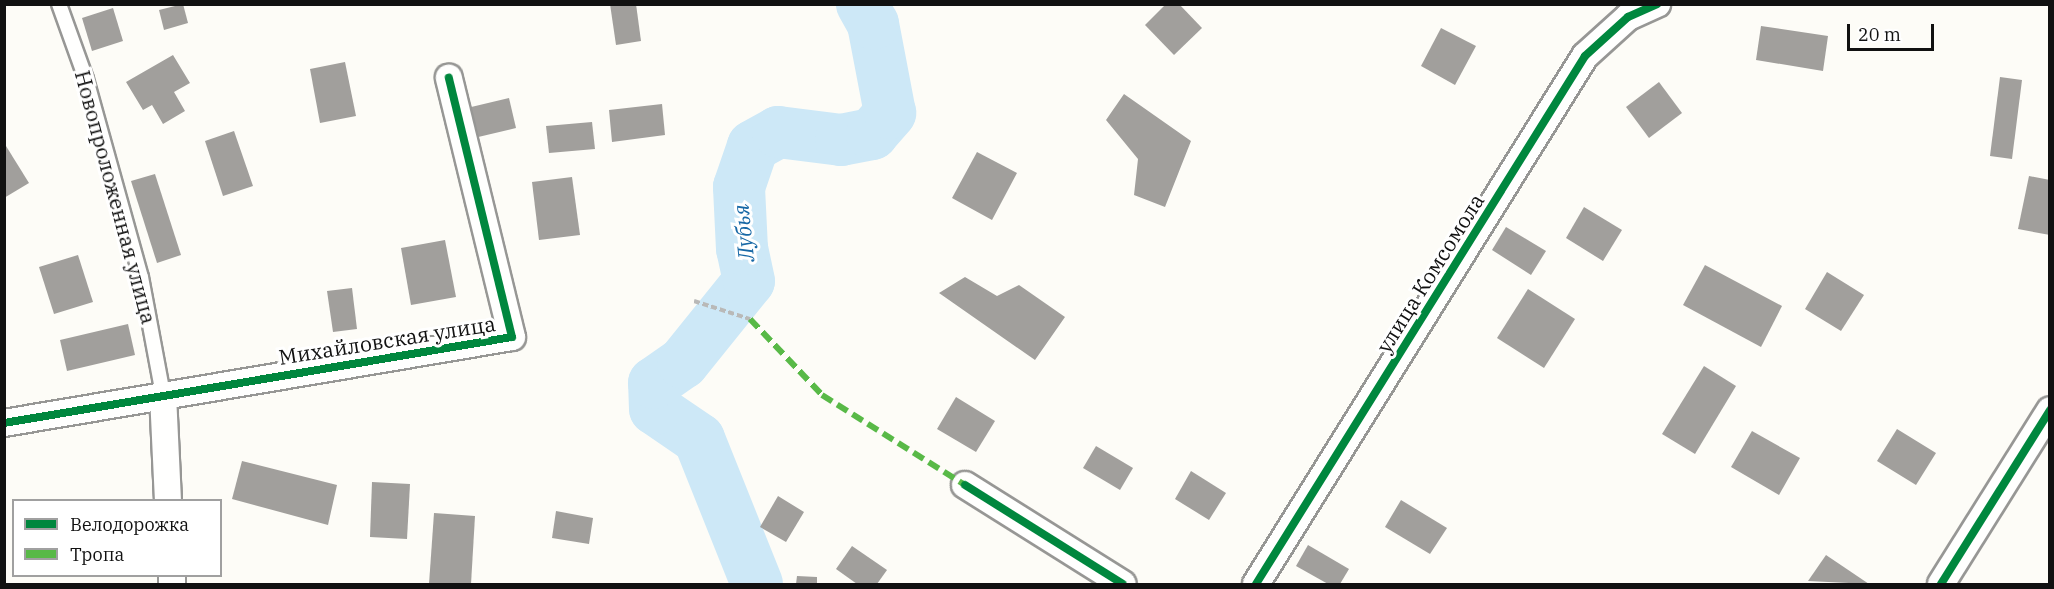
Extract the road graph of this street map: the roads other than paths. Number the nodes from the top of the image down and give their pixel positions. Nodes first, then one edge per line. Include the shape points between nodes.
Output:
1 (59, 4) edge
2 (1657, 4) edge
3 (1626, 11) edge
4 (449, 78) dead end
5 (163, 395) junction
6 (2049, 410) edge
7 (4, 423) edge
8 (965, 484) dead end
9 (168, 499) edge
10 (1123, 585) edge
11 (1256, 585) edge
12 (1941, 585) edge

1 - 5 lane, Новопроложенная улица via 86,79 141,277
2 - 3 street, улица Комсомола
3 - 11 street, улица Комсомола via 1585,56
4 - 5 street, Михайловская улица via 512,337
5 - 7 street, Михайловская улица
5 - 9 street, Новопроложенная улица
6 - 12 street
8 - 10 street

